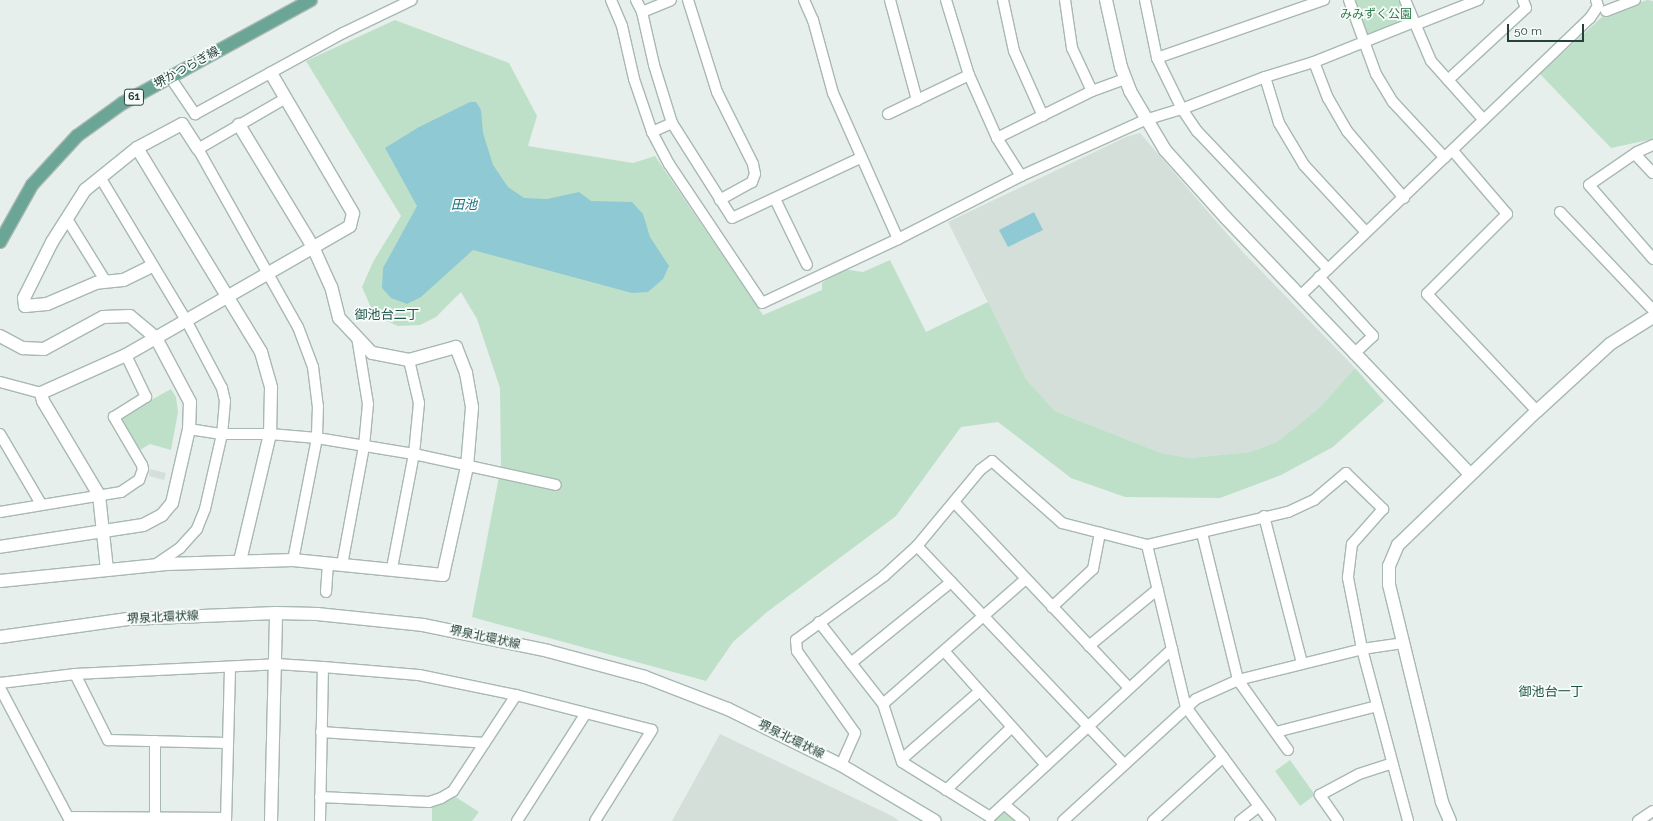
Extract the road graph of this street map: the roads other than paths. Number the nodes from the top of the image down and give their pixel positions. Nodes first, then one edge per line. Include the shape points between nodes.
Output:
1 (311, 0) edge
2 (412, 0) edge
3 (611, 0) edge
4 (636, 0) edge
5 (671, 0) edge
6 (688, 0) edge
7 (804, 0) edge
8 (890, 0) edge
9 (946, 0) edge
10 (1003, 0) edge
11 (1065, 0) edge
12 (1106, 0) edge
13 (1146, 0) edge
14 (1324, 0) edge
15 (1349, 0) edge
16 (1405, 0) edge
17 (1478, 0) edge
18 (1523, 0) edge
19 (1596, 0) edge
20 (1631, 1) edge
21 (1606, 10) dead end
22 (642, 12) junction
23 (1415, 23) junction
24 (1365, 41) junction
25 (1157, 58) junction
26 (1314, 62) junction
27 (271, 73) junction
28 (969, 75) junction
29 (170, 77) junction
30 (1265, 77) junction
31 (1126, 79) junction
32 (1448, 80) junction
33 (1092, 91) junction
34 (286, 98) junction
35 (917, 100) junction
36 (1182, 109) junction
37 (888, 114) dead end
38 (1043, 116) junction
39 (1484, 119) junction
40 (1145, 120) junction
41 (672, 123) junction
42 (239, 126) junction
43 (652, 132) junction
44 (997, 138) junction
45 (1653, 145) edge
46 (137, 148) junction
47 (198, 150) junction
48 (1449, 154) junction
49 (1635, 154) junction
50 (860, 158) junction
51 (1653, 173) edge
52 (1021, 176) junction
53 (100, 177) junction
54 (1404, 198) junction
55 (775, 199) junction
56 (720, 200) junction
57 (1560, 212) dead end
58 (67, 218) junction
59 (1366, 231) junction
60 (898, 239) junction
61 (0, 242) edge
62 (313, 247) junction
63 (1653, 259) edge
64 (806, 265) dead end
65 (152, 266) junction
66 (1328, 269) junction
67 (268, 272) junction
68 (1319, 277) junction
69 (106, 282) junction
70 (226, 296) junction
71 (1300, 296) junction
72 (1653, 310) edge
73 (1653, 317) edge
74 (186, 320) junction
75 (0, 336) edge
76 (357, 337) junction
77 (156, 338) junction
78 (1354, 354) junction
79 (126, 355) junction
80 (409, 360) junction
81 (0, 382) edge
82 (41, 392) junction
83 (1537, 411) junction
84 (189, 429) junction
85 (0, 434) edge
86 (222, 434) junction
87 (270, 434) junction
88 (317, 438) junction
89 (364, 446) junction
90 (414, 454) junction
91 (467, 467) junction
92 (1470, 474) junction
93 (556, 486) dead end
94 (99, 495) junction
95 (954, 502) junction
96 (42, 504) junction
97 (0, 512) edge
98 (1264, 516) junction
99 (102, 531) junction
100 (1202, 532) junction
101 (1100, 533) junction
102 (917, 546) junction
103 (1147, 546) junction
104 (0, 547) edge
105 (293, 560) junction
106 (240, 561) junction
107 (328, 563) junction
108 (155, 565) junction
109 (342, 565) junction
110 (392, 568) junction
111 (107, 570) junction
112 (1026, 579) junction
113 (0, 581) edge
114 (951, 582) junction
115 (1158, 589) junction
116 (326, 592) dead end
117 (1052, 607) junction
118 (276, 613) junction
119 (984, 618) junction
120 (819, 622) junction
121 (0, 637) edge
122 (1403, 643) junction
123 (1089, 646) junction
124 (1172, 649) junction
125 (1362, 649) junction
126 (945, 652) junction
127 (851, 663) junction
128 (1302, 663) junction
129 (276, 664) junction
130 (230, 667) junction
131 (323, 667) junction
132 (75, 674) junction
133 (1238, 680) junction
134 (0, 683) edge
135 (0, 688) edge
136 (1129, 688) junction
137 (980, 691) junction
138 (516, 695) junction
139 (883, 704) junction
140 (1377, 706) junction
141 (1186, 707) junction
142 (586, 713) junction
143 (1086, 726) junction
144 (1012, 727) junction
145 (321, 732) junction
146 (1276, 732) junction
147 (155, 741) junction
148 (227, 743) junction
149 (485, 743) junction
150 (1288, 750) dead end
151 (1223, 757) junction
152 (902, 759) junction
153 (1392, 763) junction
154 (1124, 764) junction
155 (841, 765) junction
156 (1046, 765) junction
157 (946, 790) junction
158 (320, 797) junction
159 (1005, 805) junction
160 (1259, 806) junction
161 (1653, 811) edge
162 (70, 819) edge
163 (155, 819) edge
164 (226, 819) edge
165 (271, 821) edge
166 (320, 821) edge
167 (517, 821) edge
168 (595, 821) edge
169 (935, 821) edge
170 (1024, 821) edge
171 (1063, 821) edge
172 (1153, 821) edge
173 (1240, 821) edge
174 (1270, 821) edge
175 (1338, 821) edge
176 (1408, 821) edge
177 (1450, 821) edge
178 (1638, 821) edge

1 - 29 main road, 堺かつらぎ線 / 61
2 - 27 street via 343,33
3 - 43 street via 622,26 634,79
4 - 22 street
5 - 22 street
6 - 56 street via 717,92 753,164 755,174 752,182
7 - 50 street via 813,20 833,93
8 - 35 street
9 - 28 street
10 - 38 street via 1014,51
11 - 33 street via 1072,48
12 - 31 street
13 - 25 street
14 - 25 street
15 - 24 street
16 - 23 street
17 - 23 street
18 - 32 street via 1526,8
19 - 39 street via 1598,6 1590,18
20 - 21 street
22 - 41 street via 654,65
23 - 24 street
23 - 32 street via 1431,61
24 - 26 street
24 - 48 street via 1376,74 1393,102
25 - 36 street
26 - 30 street
26 - 54 street via 1328,98 1344,126
27 - 29 street via 195,114
27 - 34 street
28 - 35 street
28 - 44 street
29 - 61 main road, 堺かつらぎ線 / 61 via 123,103 77,136 32,186
30 - 36 street
30 - 59 street via 1280,123 1304,165
31 - 33 street
31 - 40 street
32 - 39 street
33 - 38 street
34 - 42 street
34 - 62 street via 353,213 350,226
35 - 37 street
36 - 40 street
36 - 66 street via 1197,131
38 - 44 street
39 - 48 street
40 - 52 street
40 - 71 street via 1166,150
41 - 43 street
41 - 56 street
42 - 47 street
42 - 62 street
43 - 60 street via 669,164 762,303
44 - 52 street
45 - 49 street
46 - 47 street via 182,124
46 - 53 street
46 - 70 street
47 - 67 street
48 - 54 street
48 - 83 street via 1507,214 1427,294
49 - 51 street
49 - 63 street via 1589,184
50 - 55 street
50 - 60 street
52 - 60 street
53 - 58 street via 85,190
53 - 65 street
54 - 59 street
55 - 56 street via 732,218
55 - 64 street
57 - 72 street
58 - 69 street
58 - 69 street via 24,298 25,306 47,304 96,283
59 - 66 street
62 - 67 street
62 - 76 street via 331,287 339,318
65 - 69 street via 123,280
65 - 74 street
66 - 68 street
67 - 70 street
67 - 88 street via 298,327 313,367 318,406
68 - 71 street
68 - 78 street via 1373,336
70 - 74 street
70 - 87 street via 261,352 271,388
71 - 78 street
73 - 83 street via 1610,344
74 - 77 street
74 - 86 street via 222,388 225,401
75 - 77 street via 23,348 44,350 103,317 130,316
76 - 80 street via 372,353
76 - 89 street via 368,404
77 - 79 street
77 - 84 street via 190,402
78 - 92 street
79 - 82 street
79 - 94 street via 146,397 114,417 142,465 142,476 128,490
80 - 90 street via 419,403
80 - 91 street via 456,347 466,373 472,407
81 - 82 street
82 - 94 street via 43,401
83 - 92 street
84 - 86 street
84 - 99 street via 172,503 162,515 143,525
85 - 96 street
86 - 87 street
86 - 108 street via 205,509 197,529 180,548
87 - 88 street
87 - 106 street
88 - 89 street
88 - 105 street
89 - 90 street
89 - 109 street
90 - 91 street
90 - 110 street
91 - 93 street
91 - 110 street via 443,575
92 - 122 street via 1398,545 1389,566 1389,585
94 - 96 street
94 - 99 street
95 - 101 street via 980,470 992,461 1062,522
95 - 102 street
95 - 112 street
96 - 97 street
98 - 100 street
98 - 125 street via 1288,512 1314,500 1346,473 1383,509 1352,544 1348,578
98 - 128 street
99 - 104 street
99 - 111 street
100 - 103 street
100 - 133 street
101 - 103 street
101 - 117 street via 1093,569
102 - 114 street
102 - 120 street via 884,576
103 - 115 street
105 - 106 street
105 - 107 street
106 - 108 street
107 - 109 street
107 - 116 street
108 - 111 street
109 - 110 street
111 - 113 street
112 - 117 street
112 - 119 street
114 - 119 street
114 - 127 street
115 - 123 street
115 - 124 street
117 - 123 street
118 - 121 street, 堺泉北環状線 via 128,619
118 - 129 street
118 - 155 street, 堺泉北環状線 via 318,614 423,625 556,652 645,676 715,704
119 - 126 street
119 - 143 street
120 - 127 street
120 - 155 street via 796,640 795,645 855,733
122 - 125 street
122 - 177 street via 1442,802
123 - 136 street
124 - 136 street
124 - 141 street
125 - 128 street
125 - 140 street
126 - 137 street
126 - 139 street
127 - 139 street
128 - 133 street
129 - 130 street
129 - 131 street
129 - 165 street
130 - 132 street
130 - 148 street
131 - 138 street via 419,676
131 - 145 street
132 - 134 street
132 - 147 street via 108,740
133 - 141 street via 1196,699
133 - 146 street
135 - 162 street
136 - 143 street
137 - 144 street
137 - 152 street
138 - 142 street
138 - 149 street
139 - 152 street
140 - 146 street
140 - 153 street
141 - 151 street
141 - 154 street
142 - 167 street
142 - 168 street via 652,730
143 - 154 street
143 - 156 street
144 - 156 street
144 - 157 street
145 - 149 street
145 - 158 street
146 - 150 street
147 - 148 street
147 - 163 street
148 - 164 street
149 - 158 street via 453,791 429,802
151 - 160 street
151 - 172 street
152 - 157 street
153 - 175 street via 1358,774 1320,795
153 - 176 street
154 - 171 street
155 - 169 street, 堺泉北環状線
156 - 159 street
157 - 159 street via 990,817
158 - 166 street
159 - 170 street
160 - 173 street
160 - 174 street
161 - 178 street
162 - 163 street
163 - 164 street

